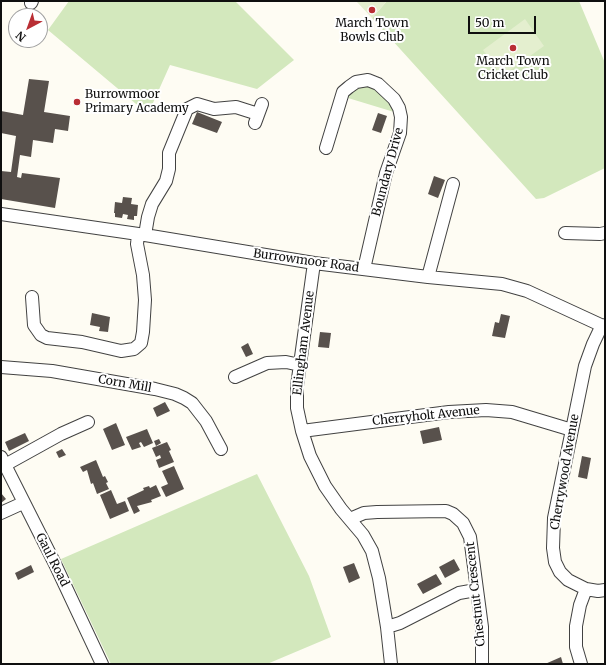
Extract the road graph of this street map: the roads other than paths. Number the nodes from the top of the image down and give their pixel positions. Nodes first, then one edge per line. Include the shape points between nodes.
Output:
1 (258, 114) dead end
2 (326, 148) dead end
3 (453, 184) dead end
4 (1, 214) edge
5 (605, 232) edge
6 (565, 233) dead end
7 (142, 234) junction
8 (314, 263) junction
9 (364, 269) junction
10 (428, 278) junction
11 (32, 297) dead end
12 (604, 326) edge
13 (300, 365) junction
14 (1, 367) edge
15 (235, 377) dead end
16 (88, 422) dead end
17 (572, 430) junction
18 (302, 431) junction
19 (221, 449) dead end
20 (4, 468) edge
21 (23, 503) junction
22 (1, 513) edge
23 (350, 519) junction
24 (586, 589) junction
25 (476, 590) junction
26 (605, 590) edge
27 (387, 627) junction
28 (102, 664) edge
29 (391, 664) edge
30 (482, 664) edge
31 (581, 664) edge

1 - 7 street via 236,107 214,109 198,104 187,109 169,153 166,181 152,204
2 - 9 street, Boundary Drive via 343,92 349,86 368,80 378,84 394,99 401,117 400,133 386,173
3 - 10 street
4 - 7 street, Burrowmoor Road
5 - 6 street
7 - 8 street, Burrowmoor Road
7 - 11 street via 137,244 145,300 143,332 141,343 134,349 121,351 41,335 34,324
8 - 9 street, Burrowmoor Road
8 - 13 street, Ellingham Avenue
9 - 10 street, Burrowmoor Road
10 - 12 street, Burrowmoor Road via 502,284 527,291
12 - 17 street, Cherrywood Avenue via 593,344 585,366
13 - 15 street via 286,362 267,363
13 - 18 street, Ellingham Avenue via 297,408
14 - 19 street, Corn Mill via 52,371 174,394 192,403 206,421
16 - 20 street via 61,434
17 - 18 street, Cherryholt Avenue via 512,412 486,410 449,412
17 - 24 street, Cherrywood Avenue via 554,518 552,548 560,572
18 - 23 street, Ellingham Avenue via 310,456 325,486
20 - 21 street, Gaul Road
21 - 22 street
21 - 28 street, Gaul Road
23 - 25 street, Chestnut Crescent via 364,513 377,512 446,511 453,514 463,523 470,537
23 - 27 street, Ellingham Avenue via 372,551
24 - 26 street, Cherrywood Avenue
24 - 31 street via 576,626 576,647
25 - 27 street via 459,593
25 - 30 street, Chestnut Crescent via 482,627
27 - 29 street, Ellingham Avenue

